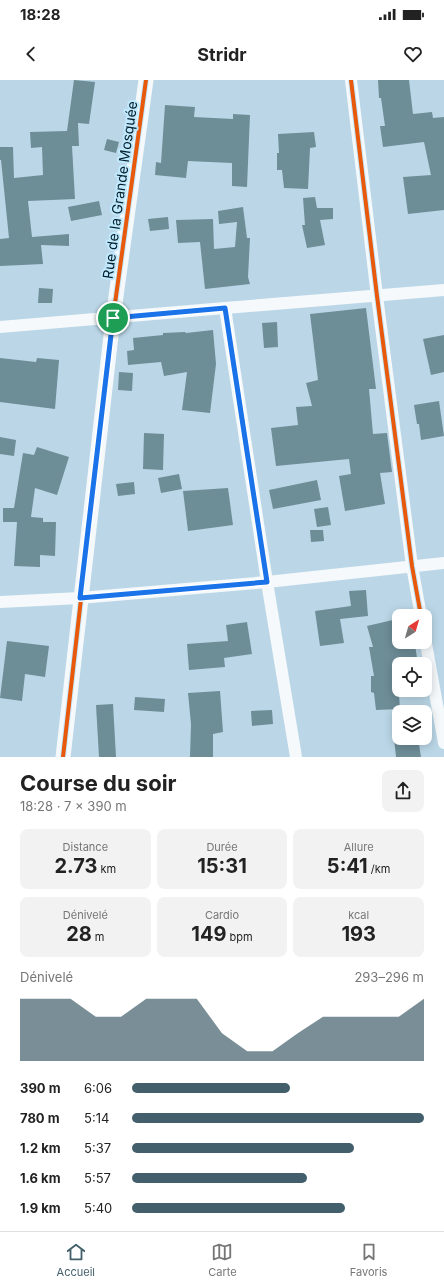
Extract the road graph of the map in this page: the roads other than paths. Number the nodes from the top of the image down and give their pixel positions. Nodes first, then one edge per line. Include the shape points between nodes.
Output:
1 (146, 80) edge
2 (352, 80) edge
3 (444, 290) edge
4 (377, 296) junction
5 (225, 308) junction
6 (113, 318) junction
7 (0, 327) edge
8 (444, 563) edge
9 (412, 566) junction
10 (267, 582) junction
11 (80, 598) junction
12 (0, 602) edge
13 (420, 609) edge
14 (427, 649) edge
15 (444, 743) edge
16 (63, 757) edge
17 (296, 757) edge

1 - 6 street, Rue de la Grande Mosquée
2 - 4 street
3 - 4 street
4 - 5 street
4 - 9 street
5 - 6 street
5 - 10 street
6 - 7 street
6 - 11 street, Rue de la Grande Mosquée
8 - 9 street
9 - 10 street
9 - 13 street
10 - 11 street
10 - 17 street
11 - 12 street
11 - 16 street, Rue de la Grande Mosquée
14 - 15 street

